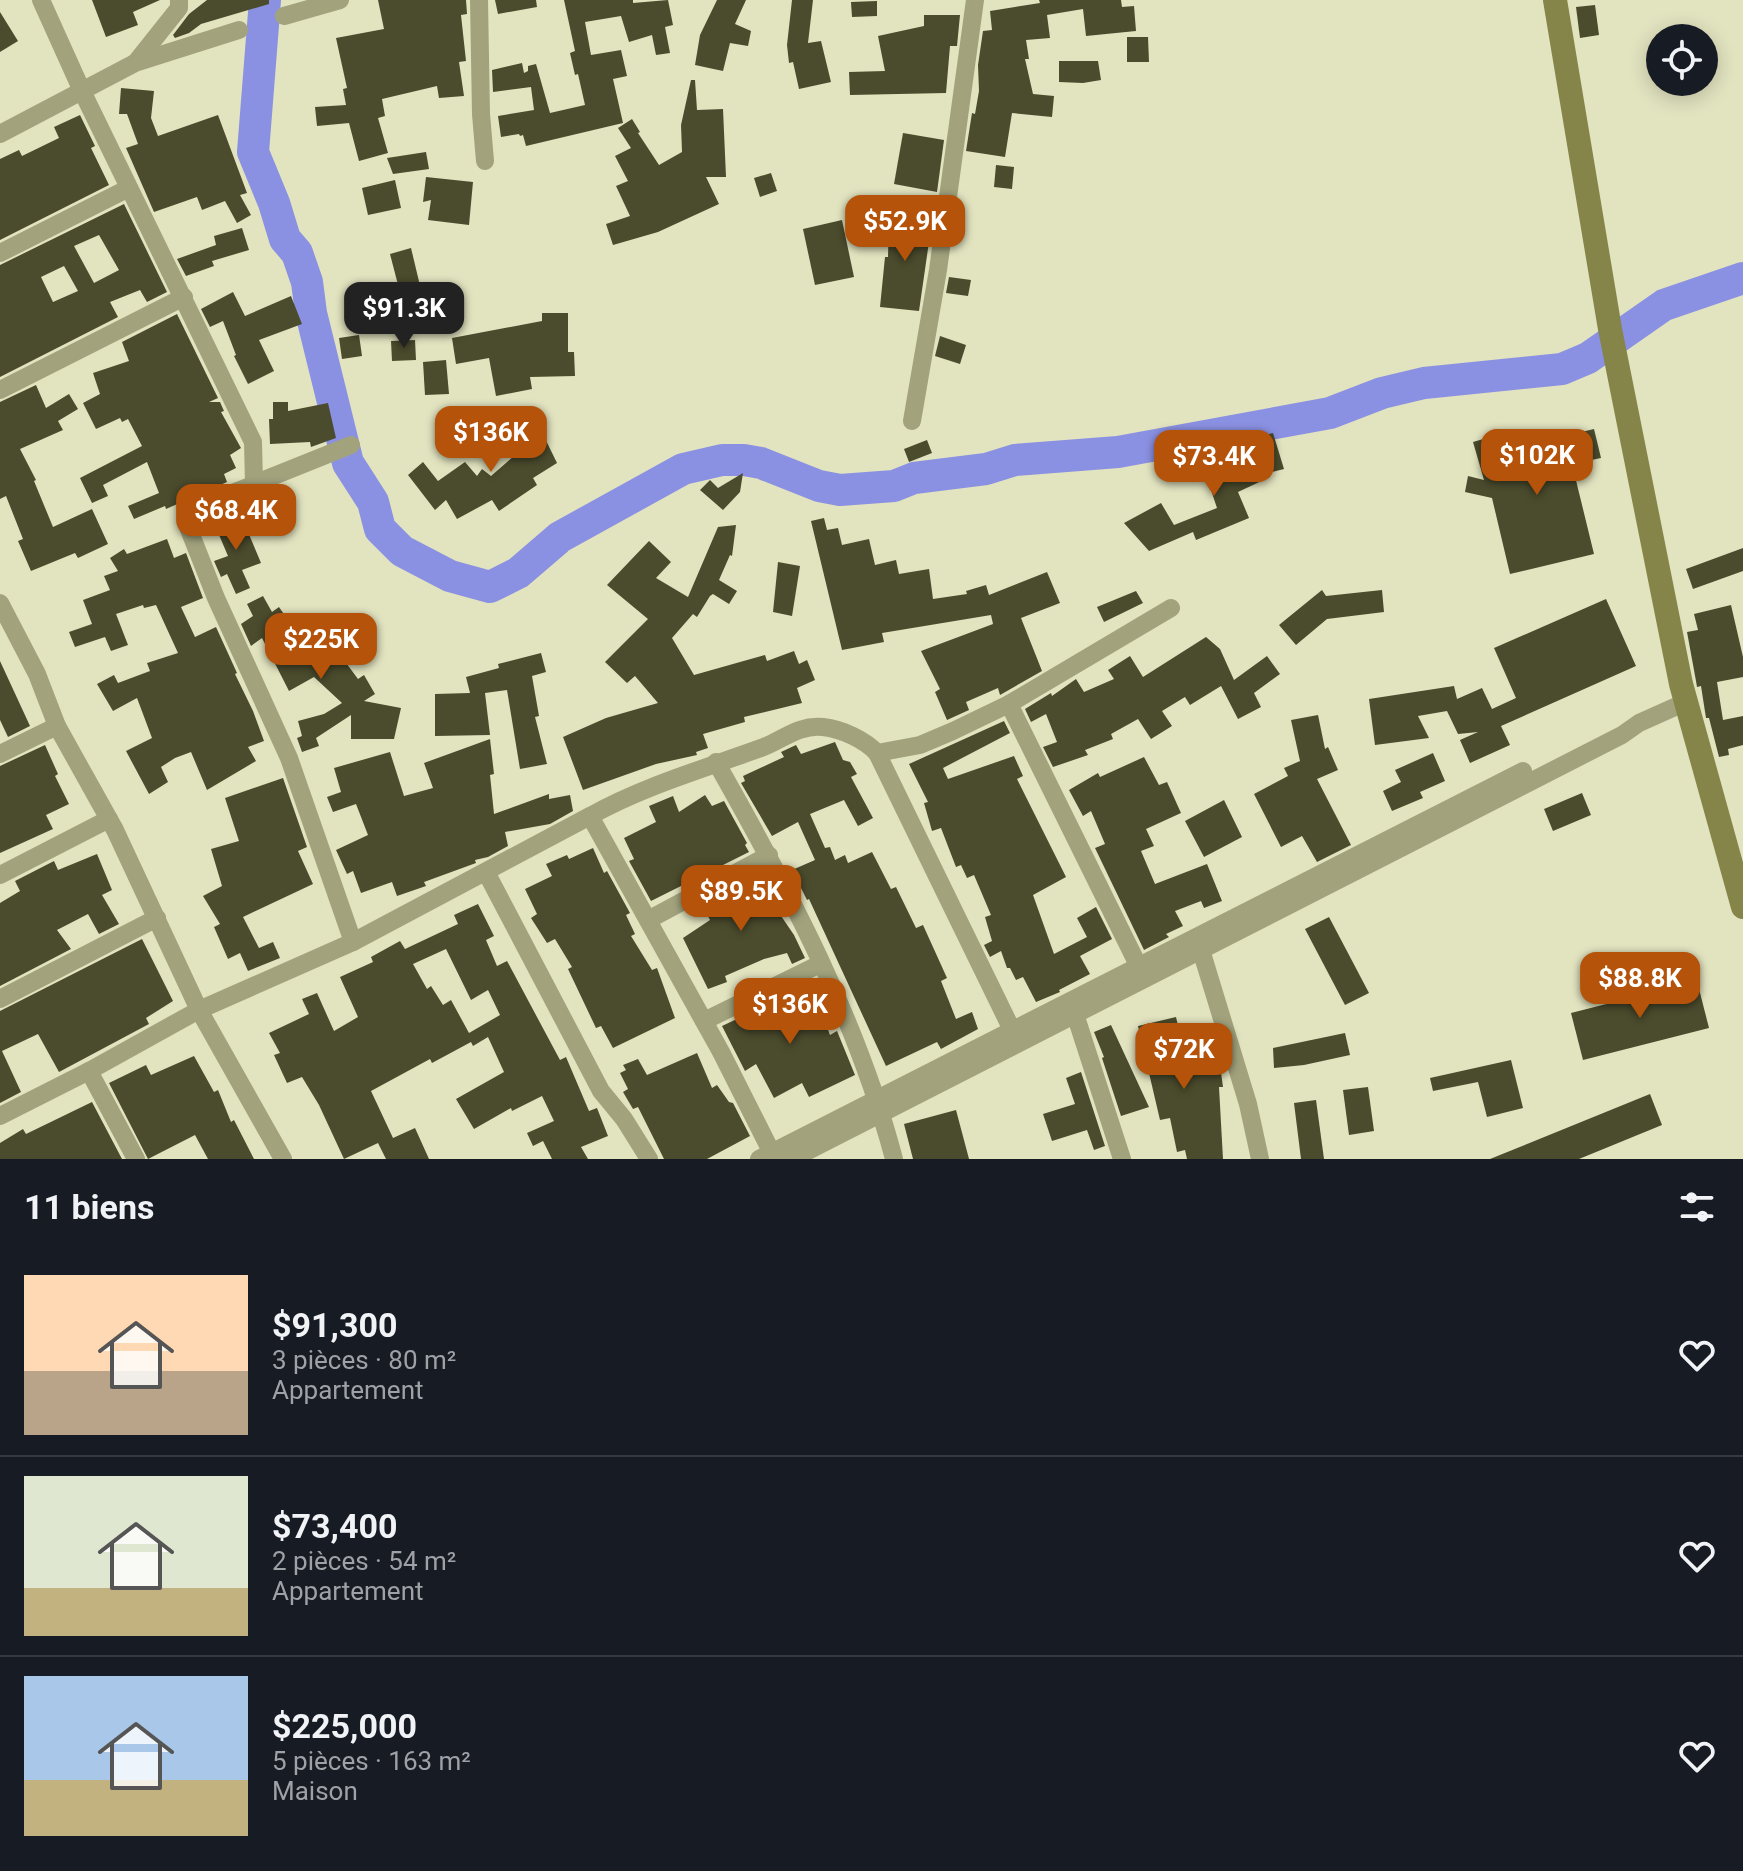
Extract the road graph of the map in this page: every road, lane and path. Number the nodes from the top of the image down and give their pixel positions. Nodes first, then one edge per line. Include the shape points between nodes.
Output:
1 (41, 0) edge
2 (179, 0) edge
3 (340, 0) edge
4 (479, 0) edge
5 (975, 0) edge
6 (1555, 0) edge
7 (284, 16) dead end
8 (239, 30) dead end
9 (135, 63) junction
10 (82, 91) junction
11 (0, 134) edge
12 (485, 161) dead end
13 (129, 188) junction
14 (0, 253) edge
15 (184, 297) junction
16 (0, 390) edge
17 (912, 421) dead end
18 (344, 447) dead end
19 (254, 484) junction
20 (0, 603) edge
21 (1171, 608) dead end
22 (8, 636) edge
23 (1686, 702) junction
24 (1009, 704) junction
25 (57, 726) junction
26 (877, 753) junction
27 (0, 754) edge
28 (716, 762) junction
29 (1521, 779) junction
30 (590, 816) junction
31 (109, 819) junction
32 (769, 855) junction
33 (486, 872) junction
34 (0, 875) edge
35 (1743, 907) edge
36 (157, 918) junction
37 (648, 920) junction
38 (353, 942) junction
39 (1201, 950) junction
40 (820, 964) junction
41 (1138, 965) junction
42 (0, 999) edge
43 (199, 1010) junction
44 (1075, 1014) junction
45 (704, 1021) junction
46 (1038, 1025) junction
47 (1012, 1030) junction
48 (89, 1071) junction
49 (879, 1106) junction
50 (0, 1116) edge
51 (768, 1157) edge
52 (136, 1159) edge
53 (283, 1159) edge
54 (649, 1159) edge
55 (792, 1159) edge
56 (894, 1159) edge
57 (1122, 1159) edge
58 (1260, 1159) edge

1 - 10 street
2 - 9 street via 179,8
3 - 7 street
4 - 12 street
5 - 17 street
6 - 23 street via 1610,329
8 - 9 street
9 - 10 street
10 - 11 street
10 - 13 street
13 - 14 street
13 - 15 street
15 - 16 street
15 - 19 street via 253,442
18 - 19 street
19 - 38 street via 208,504 192,516 188,527 289,758
20 - 22 street
21 - 24 street
22 - 25 street via 37,674
23 - 29 street
23 - 35 street
24 - 26 street via 920,745
24 - 41 street
25 - 27 street
25 - 31 street
26 - 28 street via 866,741 823,727 794,731 763,748
26 - 47 street
28 - 30 street
28 - 32 street
29 - 39 street
29 - 41 street
30 - 33 street
30 - 37 street
31 - 34 street
31 - 36 street
32 - 37 street
32 - 40 street
33 - 38 street
33 - 54 street via 601,1091
36 - 42 street
36 - 43 street
37 - 45 street
38 - 43 street
39 - 44 street
39 - 58 street
40 - 45 street
40 - 49 street
41 - 46 street
43 - 48 street
43 - 53 street
44 - 46 street
44 - 57 street
45 - 51 street
46 - 47 street
46 - 49 street
47 - 49 street
48 - 50 street
48 - 52 street
49 - 51 street
49 - 55 street
49 - 56 street

